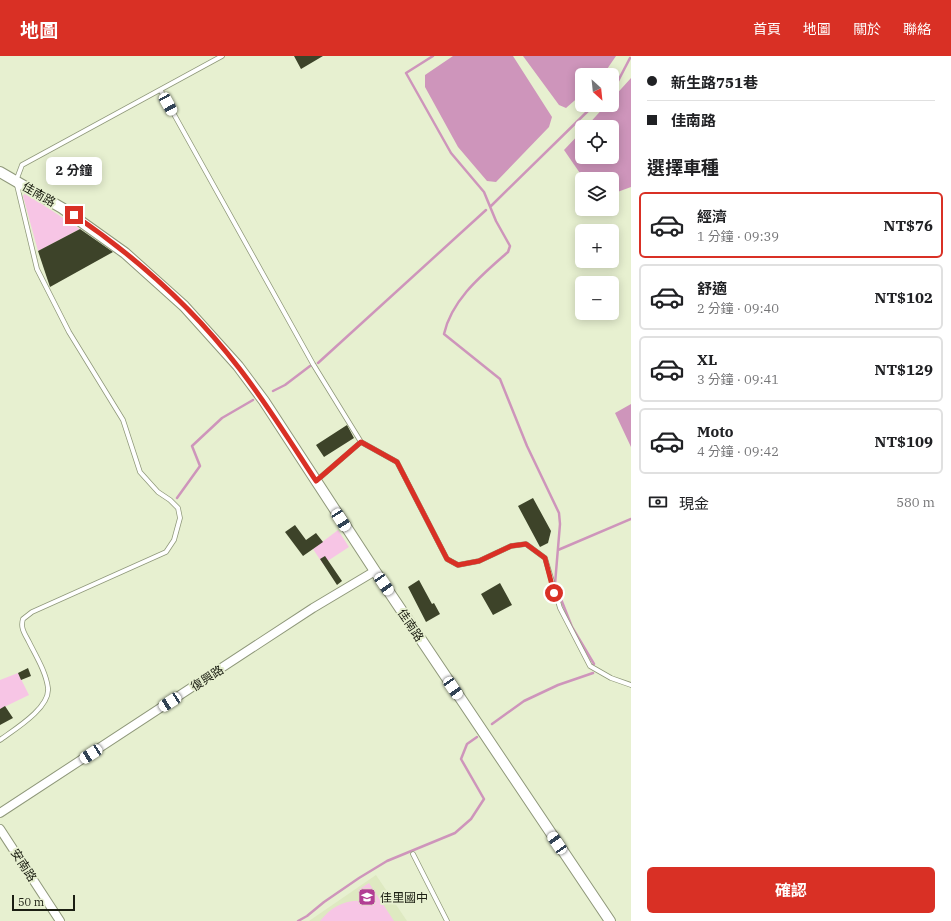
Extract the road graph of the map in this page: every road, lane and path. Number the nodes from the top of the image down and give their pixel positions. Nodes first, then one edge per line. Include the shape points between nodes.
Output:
1 (222, 56) edge
2 (160, 90) junction
3 (0, 172) edge
4 (16, 181) junction
5 (361, 442) junction
6 (316, 481) junction
7 (375, 571) junction
8 (631, 685) edge
9 (0, 740) edge
10 (0, 813) edge
11 (0, 829) edge
12 (413, 854) dead end
13 (60, 921) edge
14 (447, 921) edge
15 (610, 921) edge

1 - 2 lane
2 - 4 lane via 22,165
2 - 5 lane via 313,364
3 - 4 street, 佳南路
4 - 6 street, 佳南路 via 96,230 151,274 184,306 264,401
4 - 9 lane via 37,269 68,332 123,420 140,472 158,492 178,508 180,518 174,540 166,552 32,612 23,619 23,630 45,676 47,699 38,711
5 - 6 lane
5 - 8 lane via 397,462 447,559 458,565 479,561 511,546 526,544 545,558 560,608 590,666 611,678
6 - 7 street, 佳南路
7 - 10 street, 復興路 via 313,608
7 - 15 street, 佳南路
11 - 13 street, 安南路
12 - 14 lane

